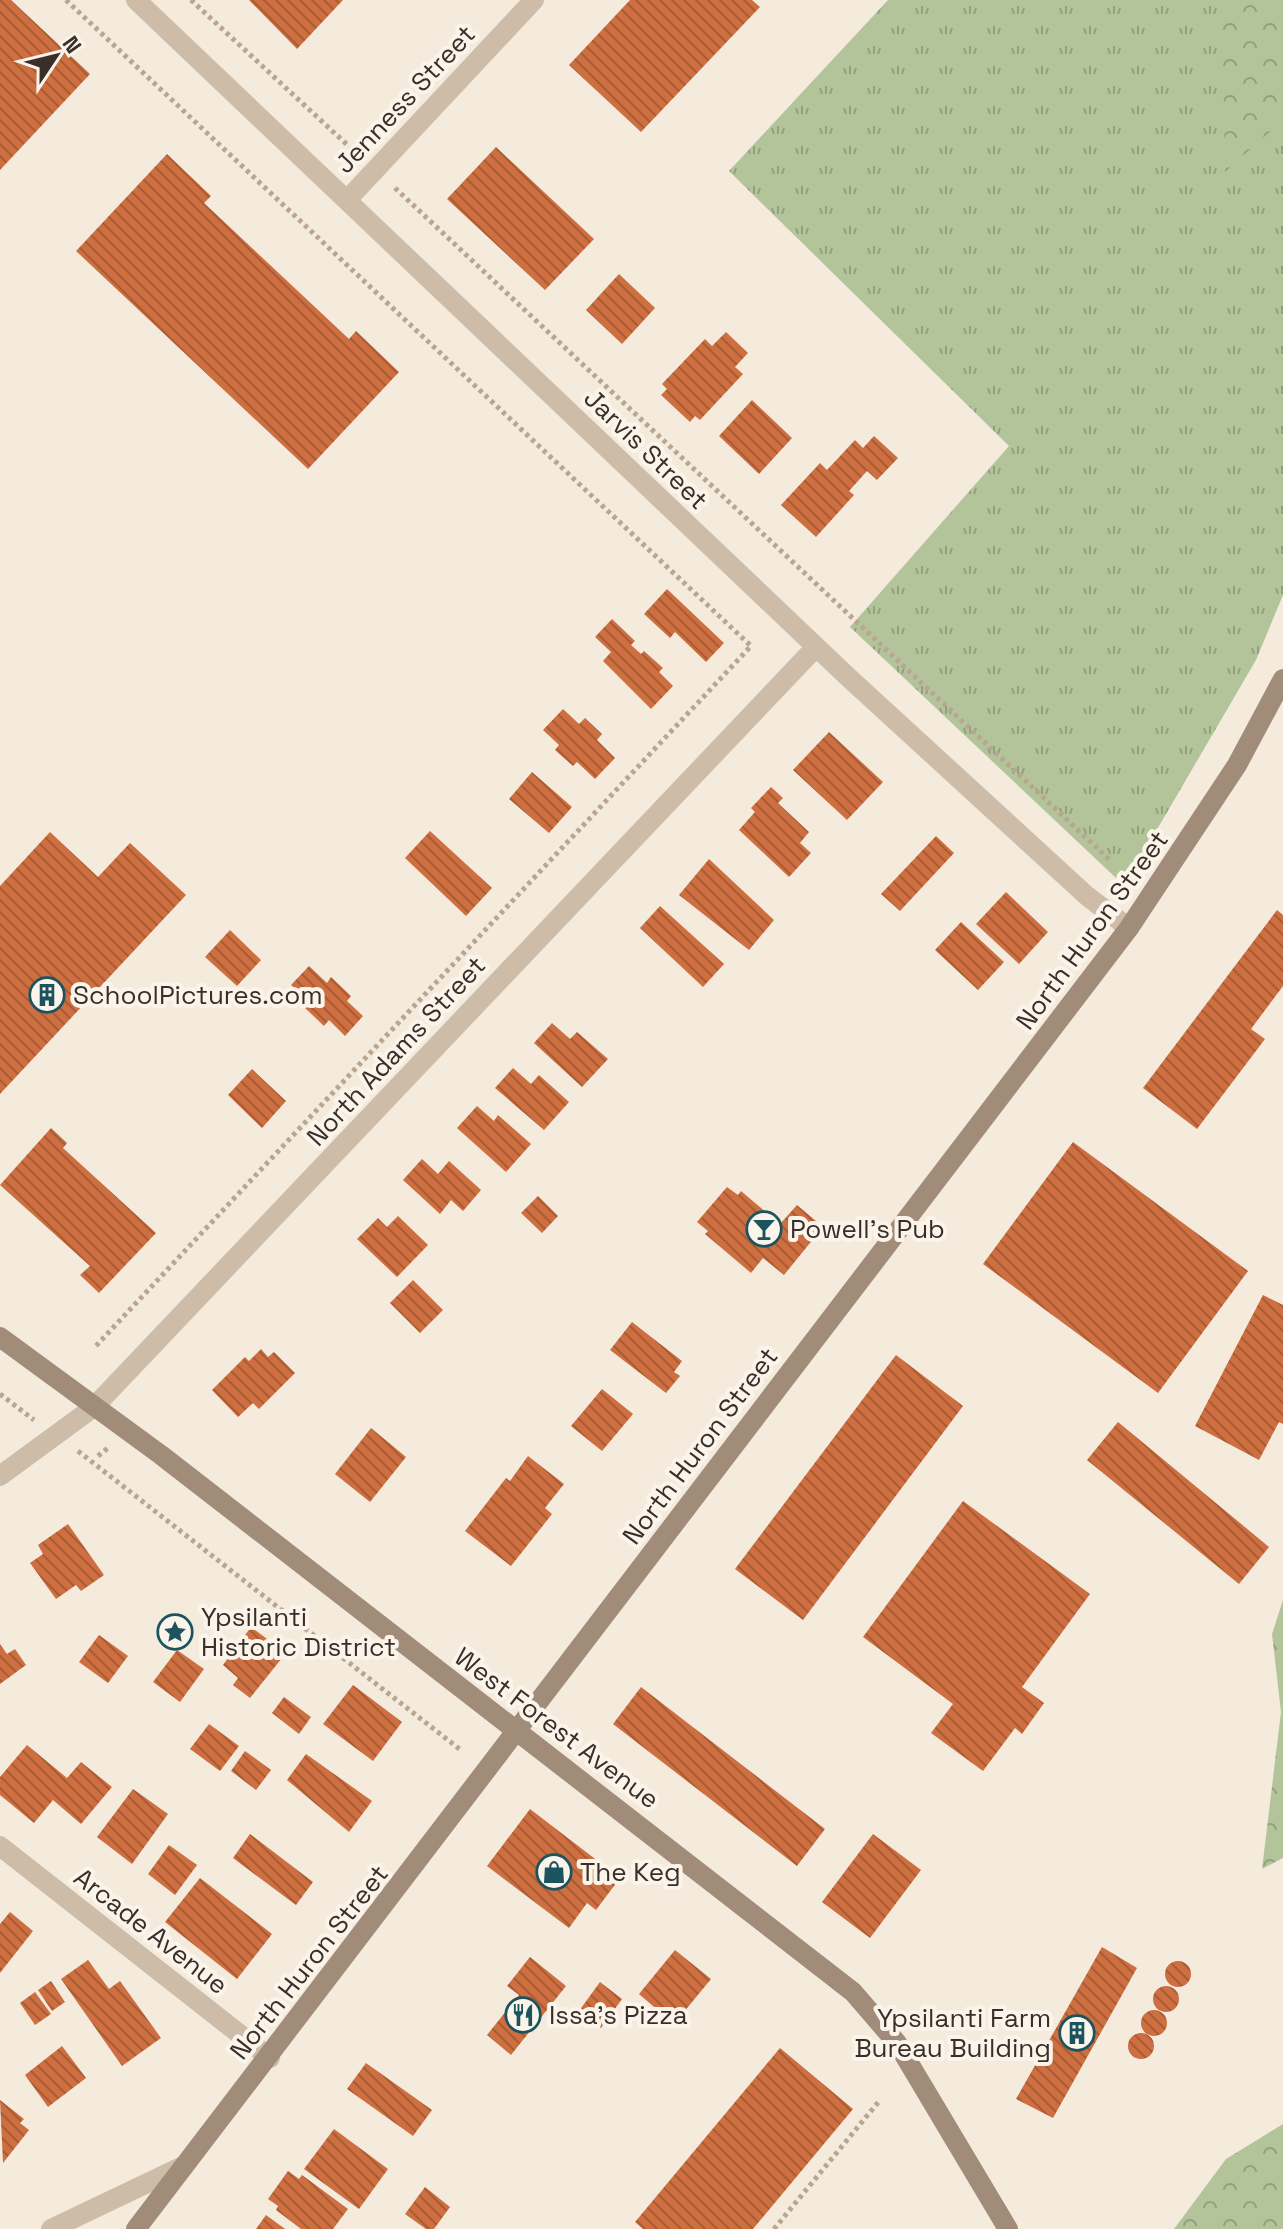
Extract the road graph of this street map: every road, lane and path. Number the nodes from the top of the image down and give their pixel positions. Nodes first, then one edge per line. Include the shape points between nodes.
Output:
1 (66, 0) edge
2 (136, 0) edge
3 (191, 0) edge
4 (534, 0) edge
5 (375, 170) junction
6 (347, 200) junction
7 (816, 647) junction
8 (1283, 679) edge
9 (1112, 862) dead end
10 (1129, 928) junction
11 (0, 1337) edge
12 (94, 1348) dead end
13 (94, 1407) junction
14 (82, 1455) dead end
15 (0, 1476) edge
16 (516, 1730) junction
17 (462, 1751) dead end
18 (0, 1846) edge
19 (270, 2058) junction
20 (880, 2100) dead end
21 (181, 2167) junction
22 (51, 2229) edge
23 (136, 2229) edge
24 (774, 2229) edge
25 (1008, 2229) edge

1 - 12 path via 751,646
2 - 6 street, Jarvis Street
3 - 5 path
4 - 5 street, Jenness Street
5 - 6 street, Jenness Street
5 - 9 path
6 - 7 street, Jarvis Street
7 - 10 street, Jarvis Street via 1087,896
7 - 13 street, North Adams Street
8 - 10 main road, North Huron Street via 1237,765
10 - 16 main road, North Huron Street
11 - 13 main road, West Forest Avenue
13 - 15 street, North Adams Street
13 - 16 main road, West Forest Avenue
14 - 17 path
16 - 19 main road, North Huron Street
16 - 25 main road, West Forest Avenue via 853,1992 897,2043
18 - 19 street, Arcade Avenue
19 - 21 main road, North Huron Street
20 - 24 path
21 - 22 street
21 - 23 main road, North Huron Street

